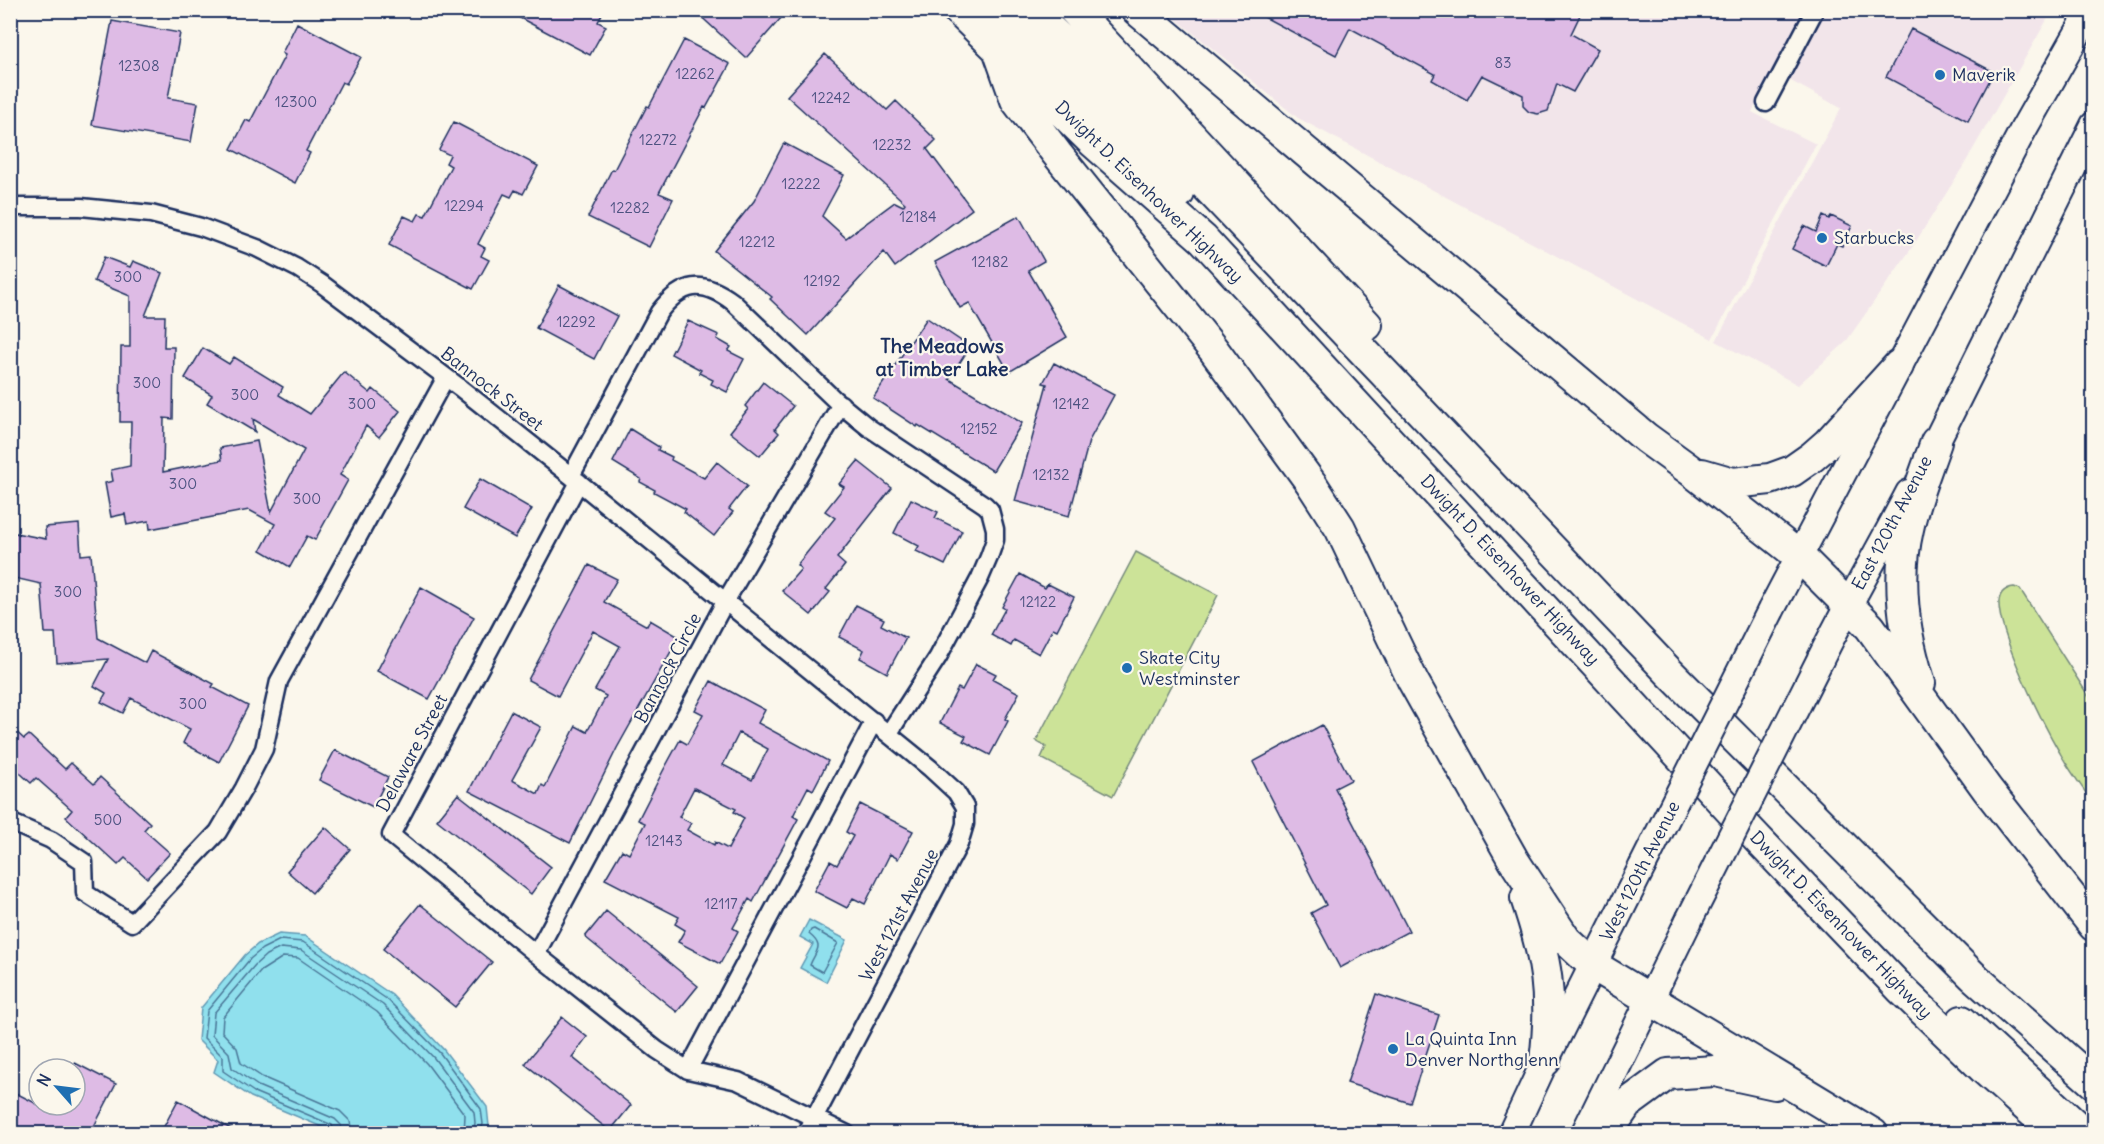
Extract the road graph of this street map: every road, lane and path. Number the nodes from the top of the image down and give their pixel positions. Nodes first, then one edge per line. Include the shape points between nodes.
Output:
1 (958, 10) edge
2 (1000, 10) edge
3 (1030, 10) edge
4 (1074, 10) edge
5 (1137, 10) edge
6 (1815, 10) edge
7 (2091, 10) edge
8 (997, 47) junction
9 (1766, 103) dead end
10 (2094, 125) edge
11 (10, 207) edge
12 (1898, 366) junction
13 (446, 377) junction
14 (841, 404) junction
15 (1936, 442) junction
16 (1690, 470) junction
17 (575, 479) junction
18 (1799, 556) junction
19 (725, 602) junction
20 (1848, 604) junction
21 (1928, 706) junction
22 (874, 721) junction
23 (889, 733) junction
24 (10, 822) edge
25 (1514, 861) junction
26 (2094, 926) edge
27 (536, 954) junction
28 (1593, 965) junction
29 (1649, 999) junction
30 (1545, 1061) junction
31 (2094, 1066) edge
32 (688, 1070) junction
33 (2094, 1083) edge
34 (1820, 1101) junction
35 (815, 1116) junction
36 (806, 1134) edge
37 (847, 1134) edge
38 (1511, 1134) edge
39 (1584, 1134) edge
40 (1606, 1134) edge
41 (1873, 1134) edge
42 (2057, 1134) edge
43 (2085, 1134) edge

1 - 8 highway, Dwight D. Eisenhower Highway
2 - 43 highway via 1274,290 1790,849 1943,1003
3 - 33 highway via 1127,103 1686,688 1973,976
4 - 31 highway via 1784,770 1981,967
5 - 16 highway via 1646,438
6 - 9 street
7 - 12 main road
8 - 25 highway via 1016,100 1213,349 1340,528 1413,681
8 - 42 highway, Dwight D. Eisenhower Highway via 1094,143 1203,239 1731,811 1901,989
10 - 15 main road, East 120th Avenue
11 - 13 street, Bannock Street via 81,207 151,214 246,244 322,284
12 - 16 highway via 1828,443 1792,471 1770,479 1733,483
12 - 18 main road
13 - 17 street, Bannock Street
13 - 24 street via 279,681 264,749 244,788 218,832 132,923 85,893 84,862 51,840
14 - 17 street via 719,291 706,286 688,288 668,300 659,312
14 - 19 street, Bannock Circle
14 - 23 street via 868,427 985,505 994,521 995,540 980,578 938,657
15 - 20 main road, East 120th Avenue
15 - 21 highway via 1911,518 1902,573 1907,632
16 - 18 highway
17 - 19 street, Bannock Street
17 - 27 street, Delaware Street via 391,836
18 - 20 highway
18 - 28 main road, West 120th Avenue, bridge
19 - 22 street, Bannock Street
19 - 27 street, Bannock Circle
20 - 21 highway via 1870,627
20 - 29 main road, East 120th Avenue, bridge
21 - 26 highway
22 - 23 street, Bannock Street
22 - 32 street
23 - 35 street, West 121st Avenue via 956,792 965,807 965,824 959,844
25 - 28 highway via 1566,940
25 - 30 highway via 1545,959 1549,991
27 - 32 street, Delaware Street
28 - 29 highway
28 - 30 main road, West 120th Avenue
29 - 34 highway
29 - 39 main road
30 - 38 main road, West 120th Avenue
32 - 35 street, Delaware Street via 738,1081
34 - 40 highway via 1770,1082 1715,1071 1668,1074 1627,1104
34 - 41 highway
35 - 36 street, West 121st Avenue
35 - 37 street, Delaware Street

